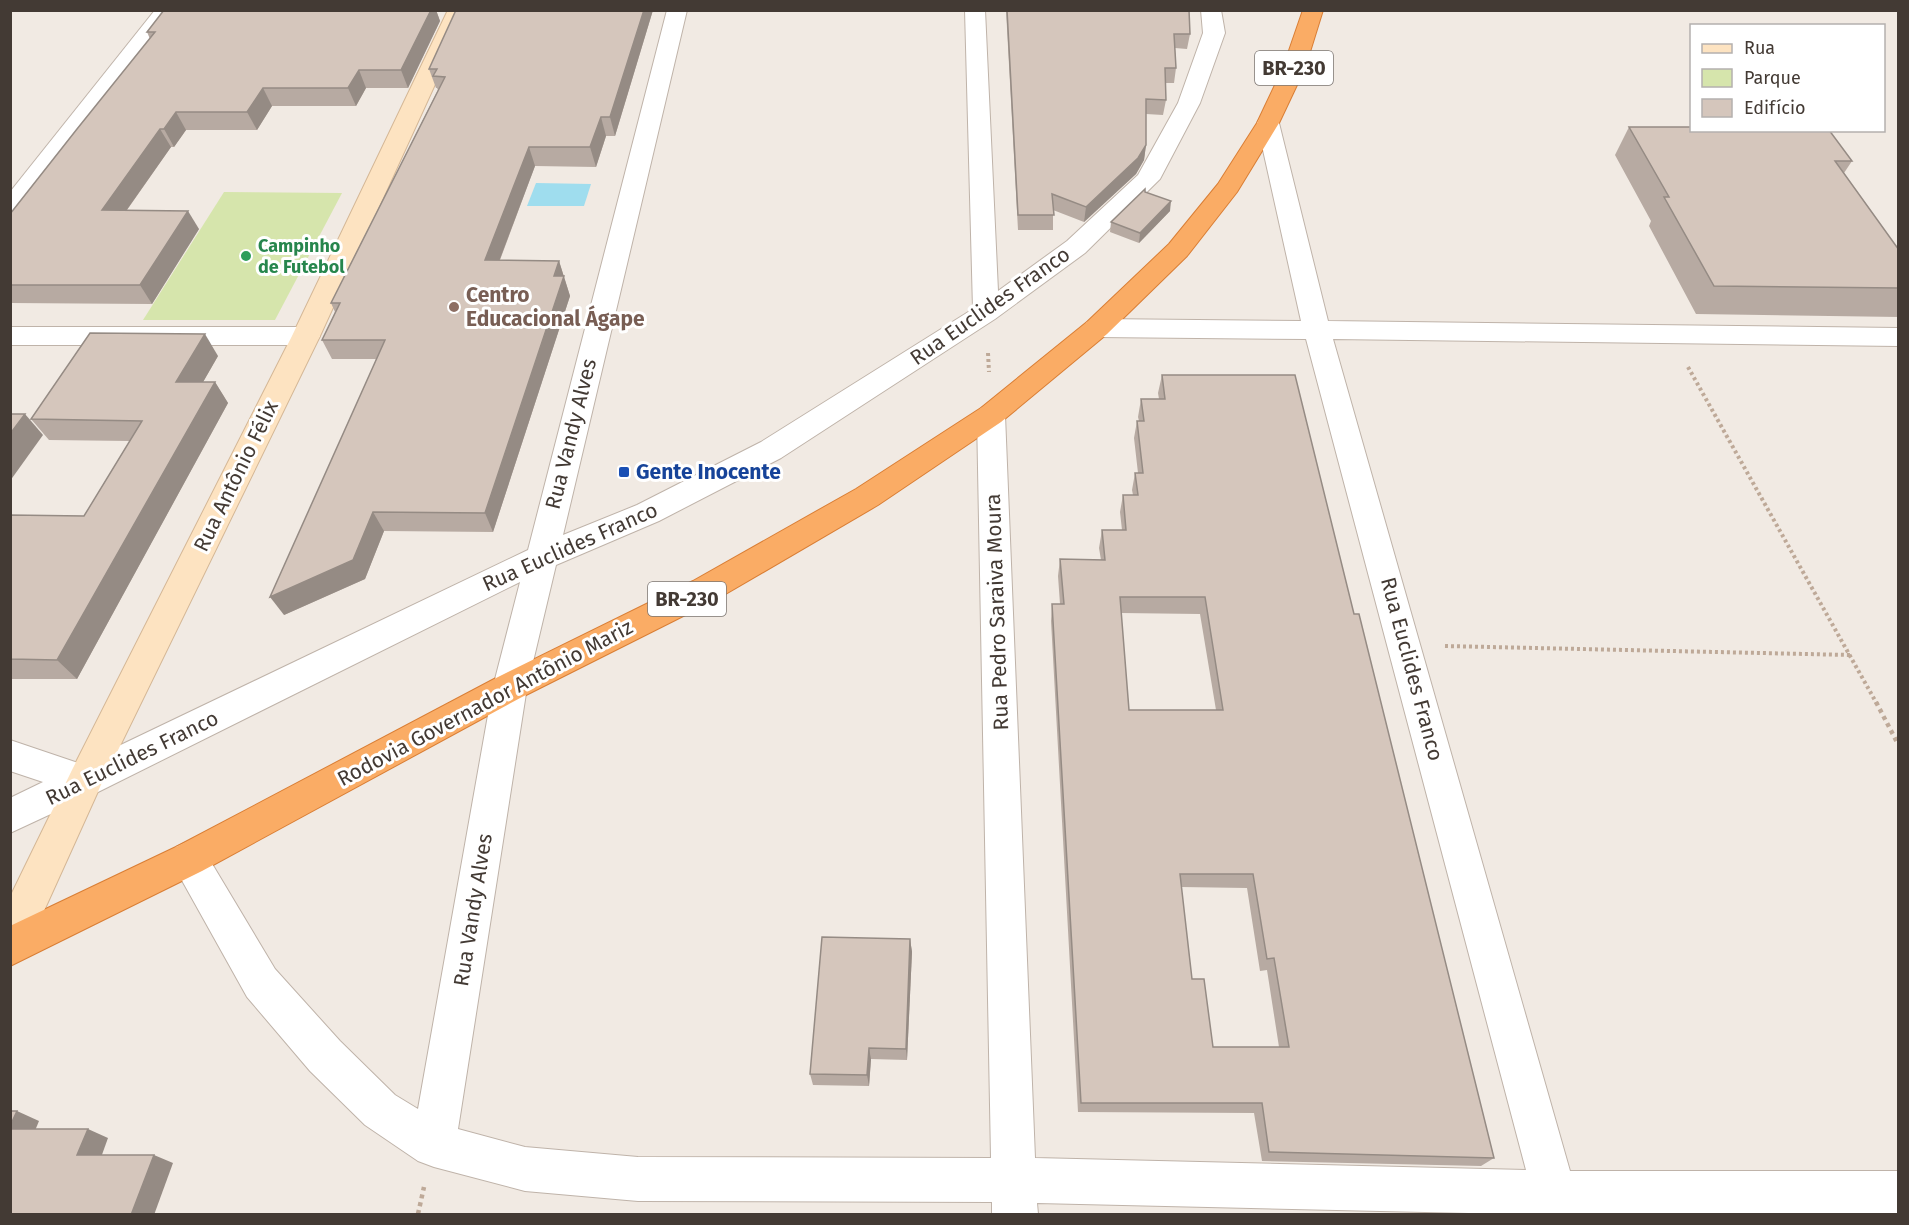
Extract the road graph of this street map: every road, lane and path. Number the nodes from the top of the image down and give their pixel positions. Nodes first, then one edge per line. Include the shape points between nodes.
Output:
1 (166, 10) edge
2 (459, 10) edge
3 (677, 10) edge
4 (975, 10) edge
5 (1211, 10) edge
6 (1313, 10) edge
7 (1268, 123) junction
8 (10, 209) edge
9 (986, 313) junction
10 (1097, 328) junction
11 (1317, 330) junction
12 (1668, 333) junction
13 (10, 336) edge
14 (306, 336) junction
15 (1899, 338) edge
16 (991, 415) junction
17 (540, 558) junction
18 (1405, 645) junction
19 (1851, 655) junction
20 (510, 687) junction
21 (1899, 744) edge
22 (10, 755) edge
23 (85, 781) junction
24 (10, 816) edge
25 (189, 859) junction
26 (10, 941) edge
27 (10, 947) edge
28 (434, 1145) junction
29 (1899, 1194) edge
30 (1015, 1197) edge
31 (1557, 1204) edge

1 - 8 street
2 - 14 main road, Rua Antônio Félix
3 - 17 street, Rua Vandy Alves
4 - 9 street
5 - 9 street, Rua Euclides Franco via 1214,33 1189,103 1148,179 1076,247
6 - 7 highway, Rodovia Governador Antônio Mariz / BR-230 via 1294,68
7 - 10 highway, Rodovia Governador Antônio Mariz / BR-230 via 1228,188 1178,250
7 - 11 street, Rua Euclides Franco
9 - 16 path
9 - 17 street, Rua Euclides Franco via 771,450 648,513
10 - 11 street
10 - 16 highway, Rodovia Governador Antônio Mariz / BR-230
11 - 12 street
11 - 18 street, Rua Euclides Franco
12 - 15 street
12 - 19 path
13 - 14 street
14 - 23 main road, Rua Antônio Félix
16 - 20 highway, Rodovia Governador Antônio Mariz / BR-230 via 867,497 705,590
16 - 30 street, Rua Pedro Saraiva Moura
17 - 20 street, Rua Vandy Alves
17 - 23 street, Rua Euclides Franco
18 - 19 path
18 - 31 street, Rua Euclides Franco
19 - 21 path
20 - 25 highway, Rodovia Governador Antônio Mariz / BR-230
20 - 28 street, Rua Vandy Alves
22 - 23 street
23 - 24 street, Rua Euclides Franco
23 - 26 main road, Rua Antônio Félix
25 - 27 highway, Rodovia Governador Antônio Mariz / BR-230
25 - 28 street via 261,983 325,1056 380,1110
28 - 30 street via 525,1169 638,1179
29 - 31 street
30 - 31 street

